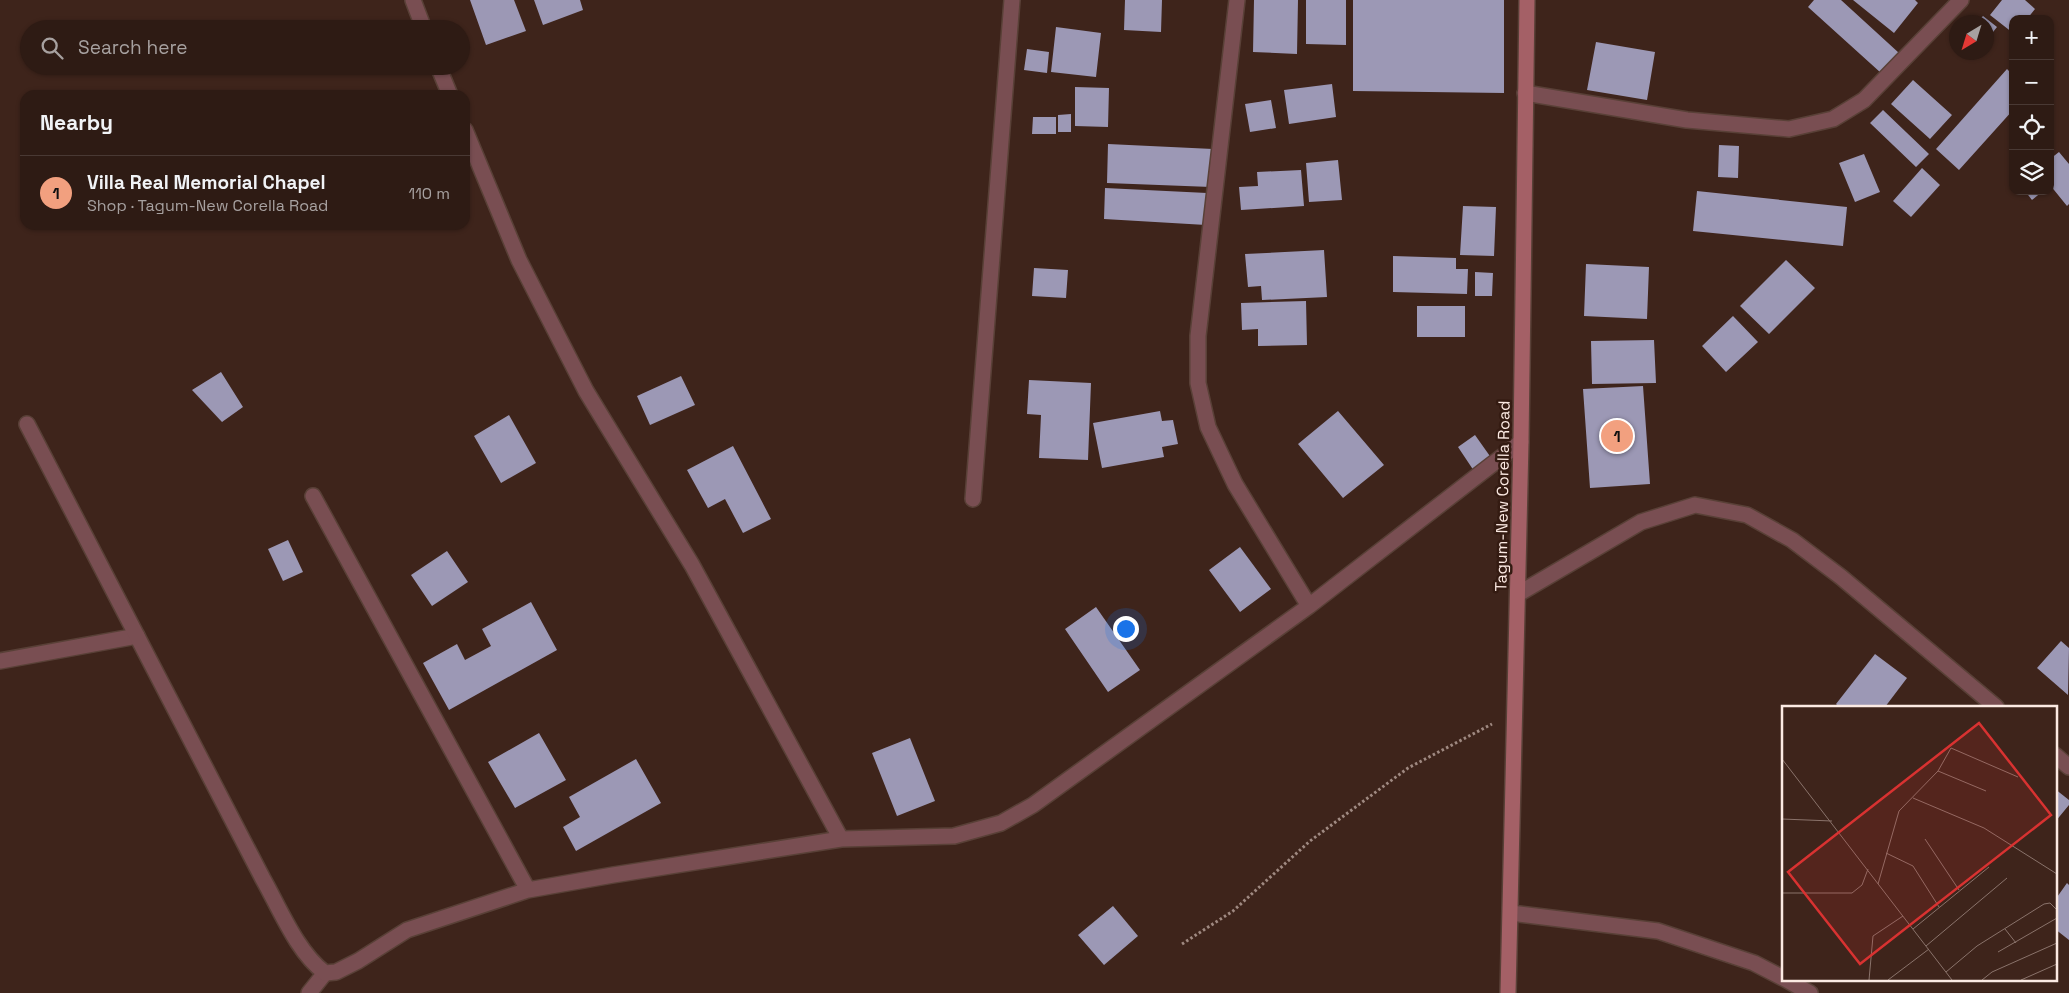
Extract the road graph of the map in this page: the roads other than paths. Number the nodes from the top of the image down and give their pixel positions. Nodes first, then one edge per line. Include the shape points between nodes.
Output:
1 (413, 0) edge
2 (1012, 0) edge
3 (1237, 0) edge
4 (1527, 0) edge
5 (1960, 0) edge
6 (421, 20) edge
7 (442, 75) edge
8 (448, 90) edge
9 (1525, 92) junction
10 (470, 142) edge
11 (27, 424) dead end
12 (1522, 442) junction
13 (313, 496) dead end
14 (973, 499) dead end
15 (1518, 594) junction
16 (1309, 606) junction
17 (137, 636) junction
18 (0, 661) edge
19 (1995, 706) edge
20 (2056, 757) edge
21 (2069, 767) edge
22 (841, 839) junction
23 (528, 890) junction
24 (1511, 913) junction
25 (325, 973) junction
26 (1782, 978) edge
27 (1786, 980) edge
28 (309, 993) edge
29 (1508, 993) edge
30 (1810, 993) edge

1 - 6 street
2 - 14 street
3 - 16 street via 1198,336 1198,383 1208,427 1235,484
4 - 9 main road, Tagum-New Corella Road
5 - 9 street via 1864,100 1833,119 1789,130 1687,120
7 - 8 street
9 - 12 main road, Tagum-New Corella Road
10 - 22 street via 518,260 586,391 692,565
11 - 17 street
12 - 15 main road, Tagum-New Corella Road
12 - 16 street
13 - 23 street
15 - 19 street via 1642,522 1695,505 1747,515 1792,540 1841,576
15 - 24 main road, Tagum-New Corella Road
16 - 22 street via 1034,805 1001,823 954,836
17 - 18 street
17 - 25 street via 262,879 300,946
20 - 21 street
22 - 23 street
23 - 25 street via 407,930 358,961 336,972
24 - 26 street via 1658,931 1754,963
24 - 29 main road, Tagum-New Corella Road
25 - 28 street
27 - 30 street

